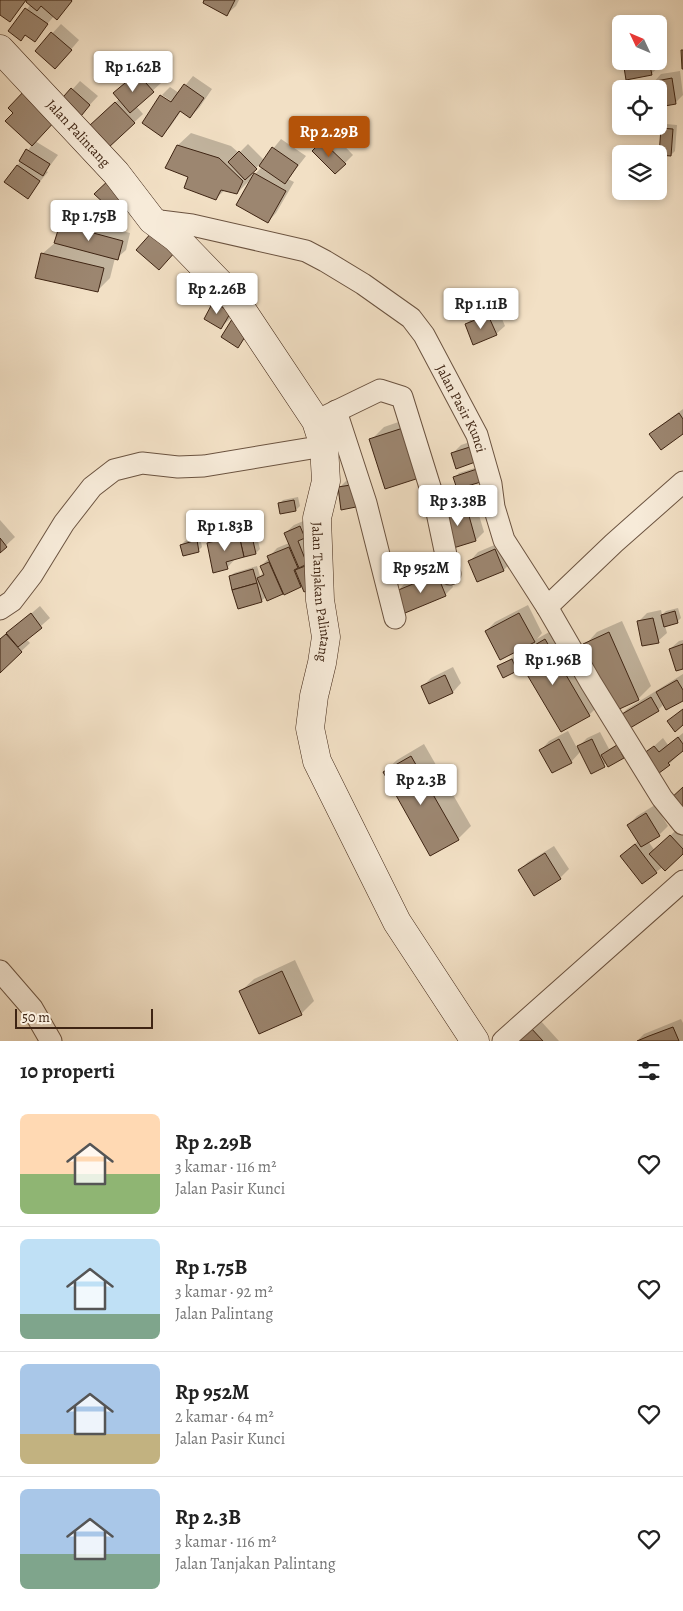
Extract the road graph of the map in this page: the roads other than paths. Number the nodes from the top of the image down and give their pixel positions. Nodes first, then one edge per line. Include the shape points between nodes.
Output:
1 (0, 49) edge
2 (152, 220) junction
3 (325, 426) junction
4 (683, 482) edge
5 (450, 574) dead end
6 (547, 607) junction
7 (0, 609) edge
8 (395, 618) dead end
9 (683, 824) edge
10 (683, 881) edge
11 (0, 971) edge
12 (51, 1041) edge
13 (475, 1041) edge
14 (503, 1041) edge

1 - 2 street, Jalan Palintang via 116,173
2 - 3 street via 176,238 234,298
2 - 6 street, Jalan Pasir Kunci via 192,225 306,251 363,284 410,318 424,335 477,436 504,540
3 - 5 street via 380,390 402,398 435,503
3 - 7 street via 204,466 178,468 142,463 114,470 92,487 64,523 32,575 12,601
3 - 8 street via 368,510
3 - 13 street, Jalan Tanjakan Palintang via 326,481 317,518 320,600 326,637 310,728 316,761 397,922
4 - 6 street
6 - 9 street, Jalan Pasir Kunci via 662,798
10 - 14 street
11 - 12 street via 32,1008

